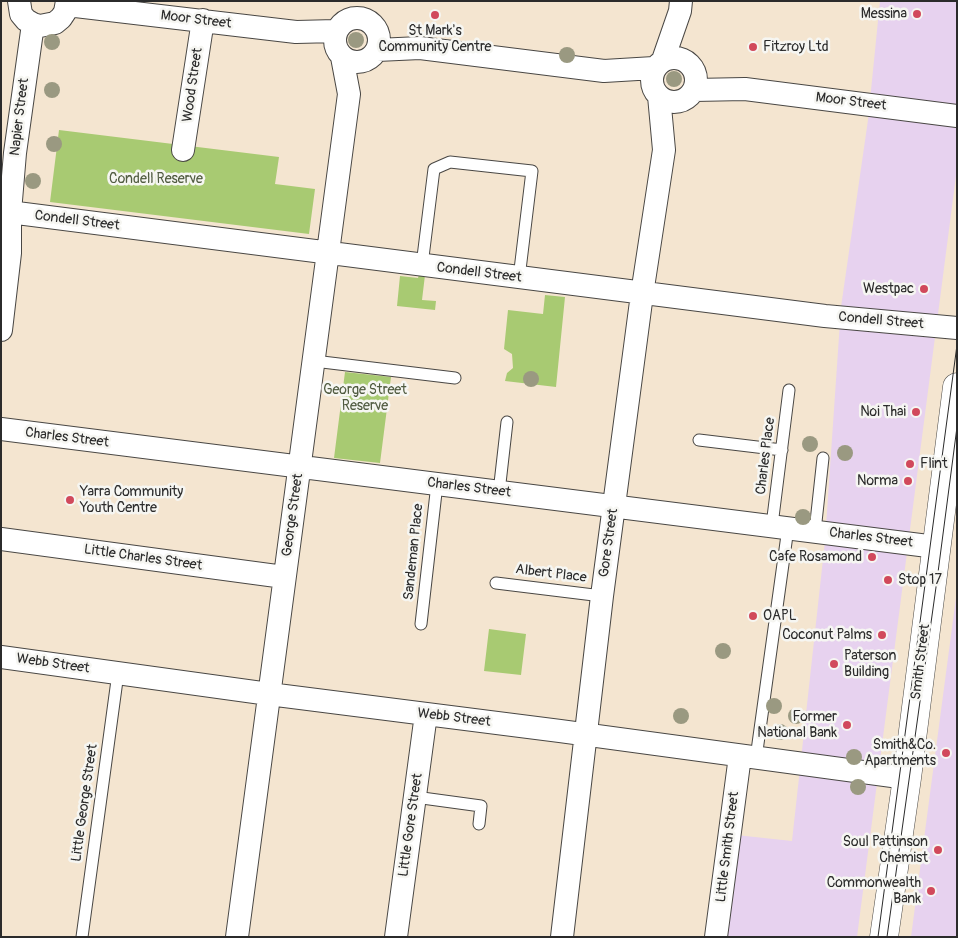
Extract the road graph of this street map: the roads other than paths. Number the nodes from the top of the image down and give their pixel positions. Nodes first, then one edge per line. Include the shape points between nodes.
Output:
1 (19, 1) edge
2 (370, 1) edge
3 (67, 3) edge
4 (681, 6) edge
5 (140, 7) edge
6 (203, 20) junction
7 (33, 24) junction
8 (343, 31) edge
9 (375, 42) junction
10 (657, 78) junction
11 (691, 82) junction
12 (349, 94) junction
13 (957, 116) edge
14 (182, 150) dead end
15 (664, 150) junction
16 (6, 212) edge
17 (6, 252) edge
18 (329, 253) junction
19 (422, 265) junction
20 (519, 278) junction
21 (642, 294) junction
22 (957, 328) edge
23 (1, 330) edge
24 (314, 361) junction
25 (455, 378) dead end
26 (957, 387) edge
27 (789, 390) dead end
28 (507, 422) dead end
29 (1, 429) edge
30 (699, 440) dead end
31 (782, 450) junction
32 (823, 458) dead end
33 (299, 467) junction
34 (438, 484) junction
35 (499, 492) junction
36 (614, 507) junction
37 (780, 527) junction
38 (815, 531) junction
39 (1, 540) edge
40 (936, 547) junction
41 (284, 577) junction
42 (496, 583) dead end
43 (602, 596) junction
44 (422, 624) dead end
45 (1, 657) edge
46 (118, 673) junction
47 (269, 694) junction
48 (426, 714) junction
49 (584, 735) junction
50 (748, 757) junction
51 (907, 778) junction
52 (415, 797) junction
53 (479, 824) dead end
54 (82, 937) edge
55 (236, 937) edge
56 (396, 937) edge
57 (562, 937) edge
58 (716, 937) edge
59 (884, 937) edge

1 - 7 street via 21,14
2 - 9 street
3 - 5 street, Moor Street
3 - 7 street via 61,18 55,23
4 - 10 street, Gore Street
4 - 11 street, Gore Street
5 - 6 street, Moor Street
6 - 8 street, Moor Street via 296,32
6 - 14 street, Wood Street
7 - 16 street, Napier Street
8 - 9 street via 364,18
8 - 9 street via 353,62 358,62
8 - 12 street, George Street
9 - 10 street
9 - 12 street, George Street via 360,81
10 - 11 street via 677,57
10 - 11 street via 665,100 673,102
10 - 15 street, Gore Street
11 - 13 street, Moor Street
11 - 15 street, Gore Street
12 - 18 street, George Street
15 - 21 street, Gore Street
16 - 17 street, Napier Street
16 - 18 street, Condell Street
17 - 23 street, Napier Street
18 - 19 street, Condell Street
18 - 24 street, George Street
19 - 20 street, Condell Street
19 - 20 lane via 434,169 450,162 532,171
20 - 21 street, Condell Street
21 - 22 street, Condell Street
21 - 36 street, Gore Street
24 - 25 lane
24 - 33 street, George Street
26 - 40 street, Smith Street
27 - 31 lane, Charles Place
28 - 35 lane
29 - 33 street, Charles Street
30 - 31 lane
31 - 37 lane, Charles Place
32 - 38 lane
33 - 34 street, Charles Street
33 - 41 street, George Street
34 - 35 street, Charles Street
34 - 44 lane, Sandeman Place
35 - 36 street, Charles Street
36 - 37 street, Charles Street
36 - 43 street, Gore Street
37 - 38 street, Charles Street
37 - 50 lane, Charles Place
38 - 40 street, Charles Street
39 - 41 street, Little Charles Street
40 - 51 street, Smith Street
41 - 47 street, George Street
42 - 43 lane, Albert Place
43 - 49 street, Gore Street
45 - 46 street, Webb Street
46 - 47 street, Webb Street
46 - 54 lane, Little George Street
47 - 48 street, Webb Street
47 - 55 street, George Street
48 - 49 street, Webb Street
48 - 52 street, Little Gore Street
49 - 50 street, Webb Street
49 - 57 street, Gore Street
50 - 51 street, Webb Street
50 - 58 street, Little Smith Street
51 - 59 street, Smith Street
52 - 53 lane via 482,806
52 - 56 street, Little Gore Street

